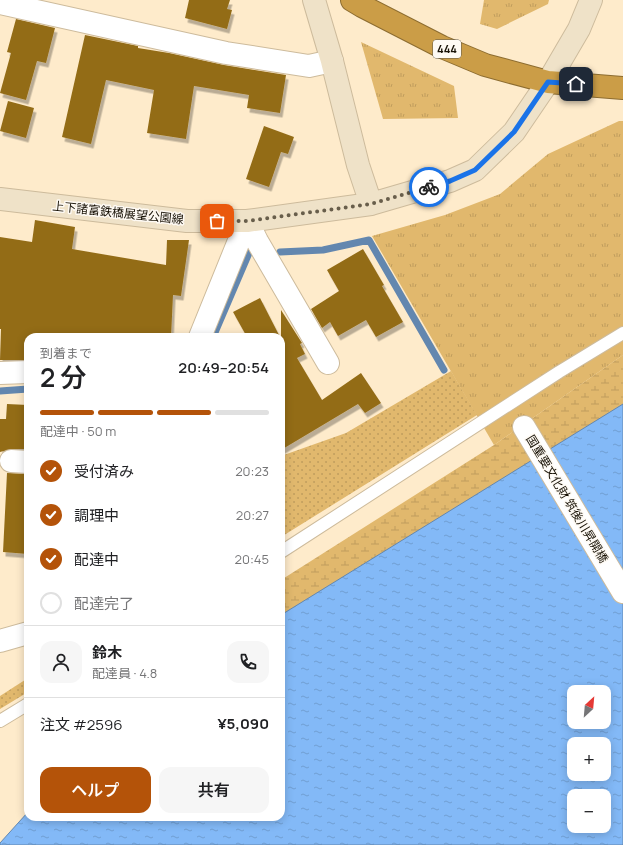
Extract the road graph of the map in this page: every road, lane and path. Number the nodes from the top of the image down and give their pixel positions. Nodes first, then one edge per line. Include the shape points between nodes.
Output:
1 (314, 0) edge
2 (352, 0) edge
3 (591, 0) edge
4 (0, 3) edge
5 (332, 61) junction
6 (548, 82) junction
7 (623, 88) edge
8 (0, 199) edge
9 (371, 204) junction
10 (247, 221) junction
11 (202, 333) edge
12 (623, 333) edge
13 (328, 363) dead end
14 (24, 372) edge
15 (0, 373) edge
16 (524, 426) dead end
17 (285, 549) edge
18 (623, 592) edge
19 (24, 634) edge
20 (0, 640) edge
21 (24, 706) edge
22 (0, 721) edge

1 - 5 street
2 - 6 highway, 444 via 485,65
3 - 6 street, 上下諸富鉄橋展望公園線 via 579,29
4 - 5 street via 226,53 309,66
5 - 9 street via 358,165
6 - 7 highway, 444
6 - 9 street, 上下諸富鉄橋展望公園線 via 514,132 475,170 450,181
8 - 10 street, 上下諸富鉄橋展望公園線 via 187,221
9 - 10 street, 上下諸富鉄橋展望公園線
10 - 11 street
10 - 13 street
12 - 17 lane
14 - 15 street
16 - 18 street, 国重要文化財 筑後川昇開橋
19 - 20 street
21 - 22 lane

